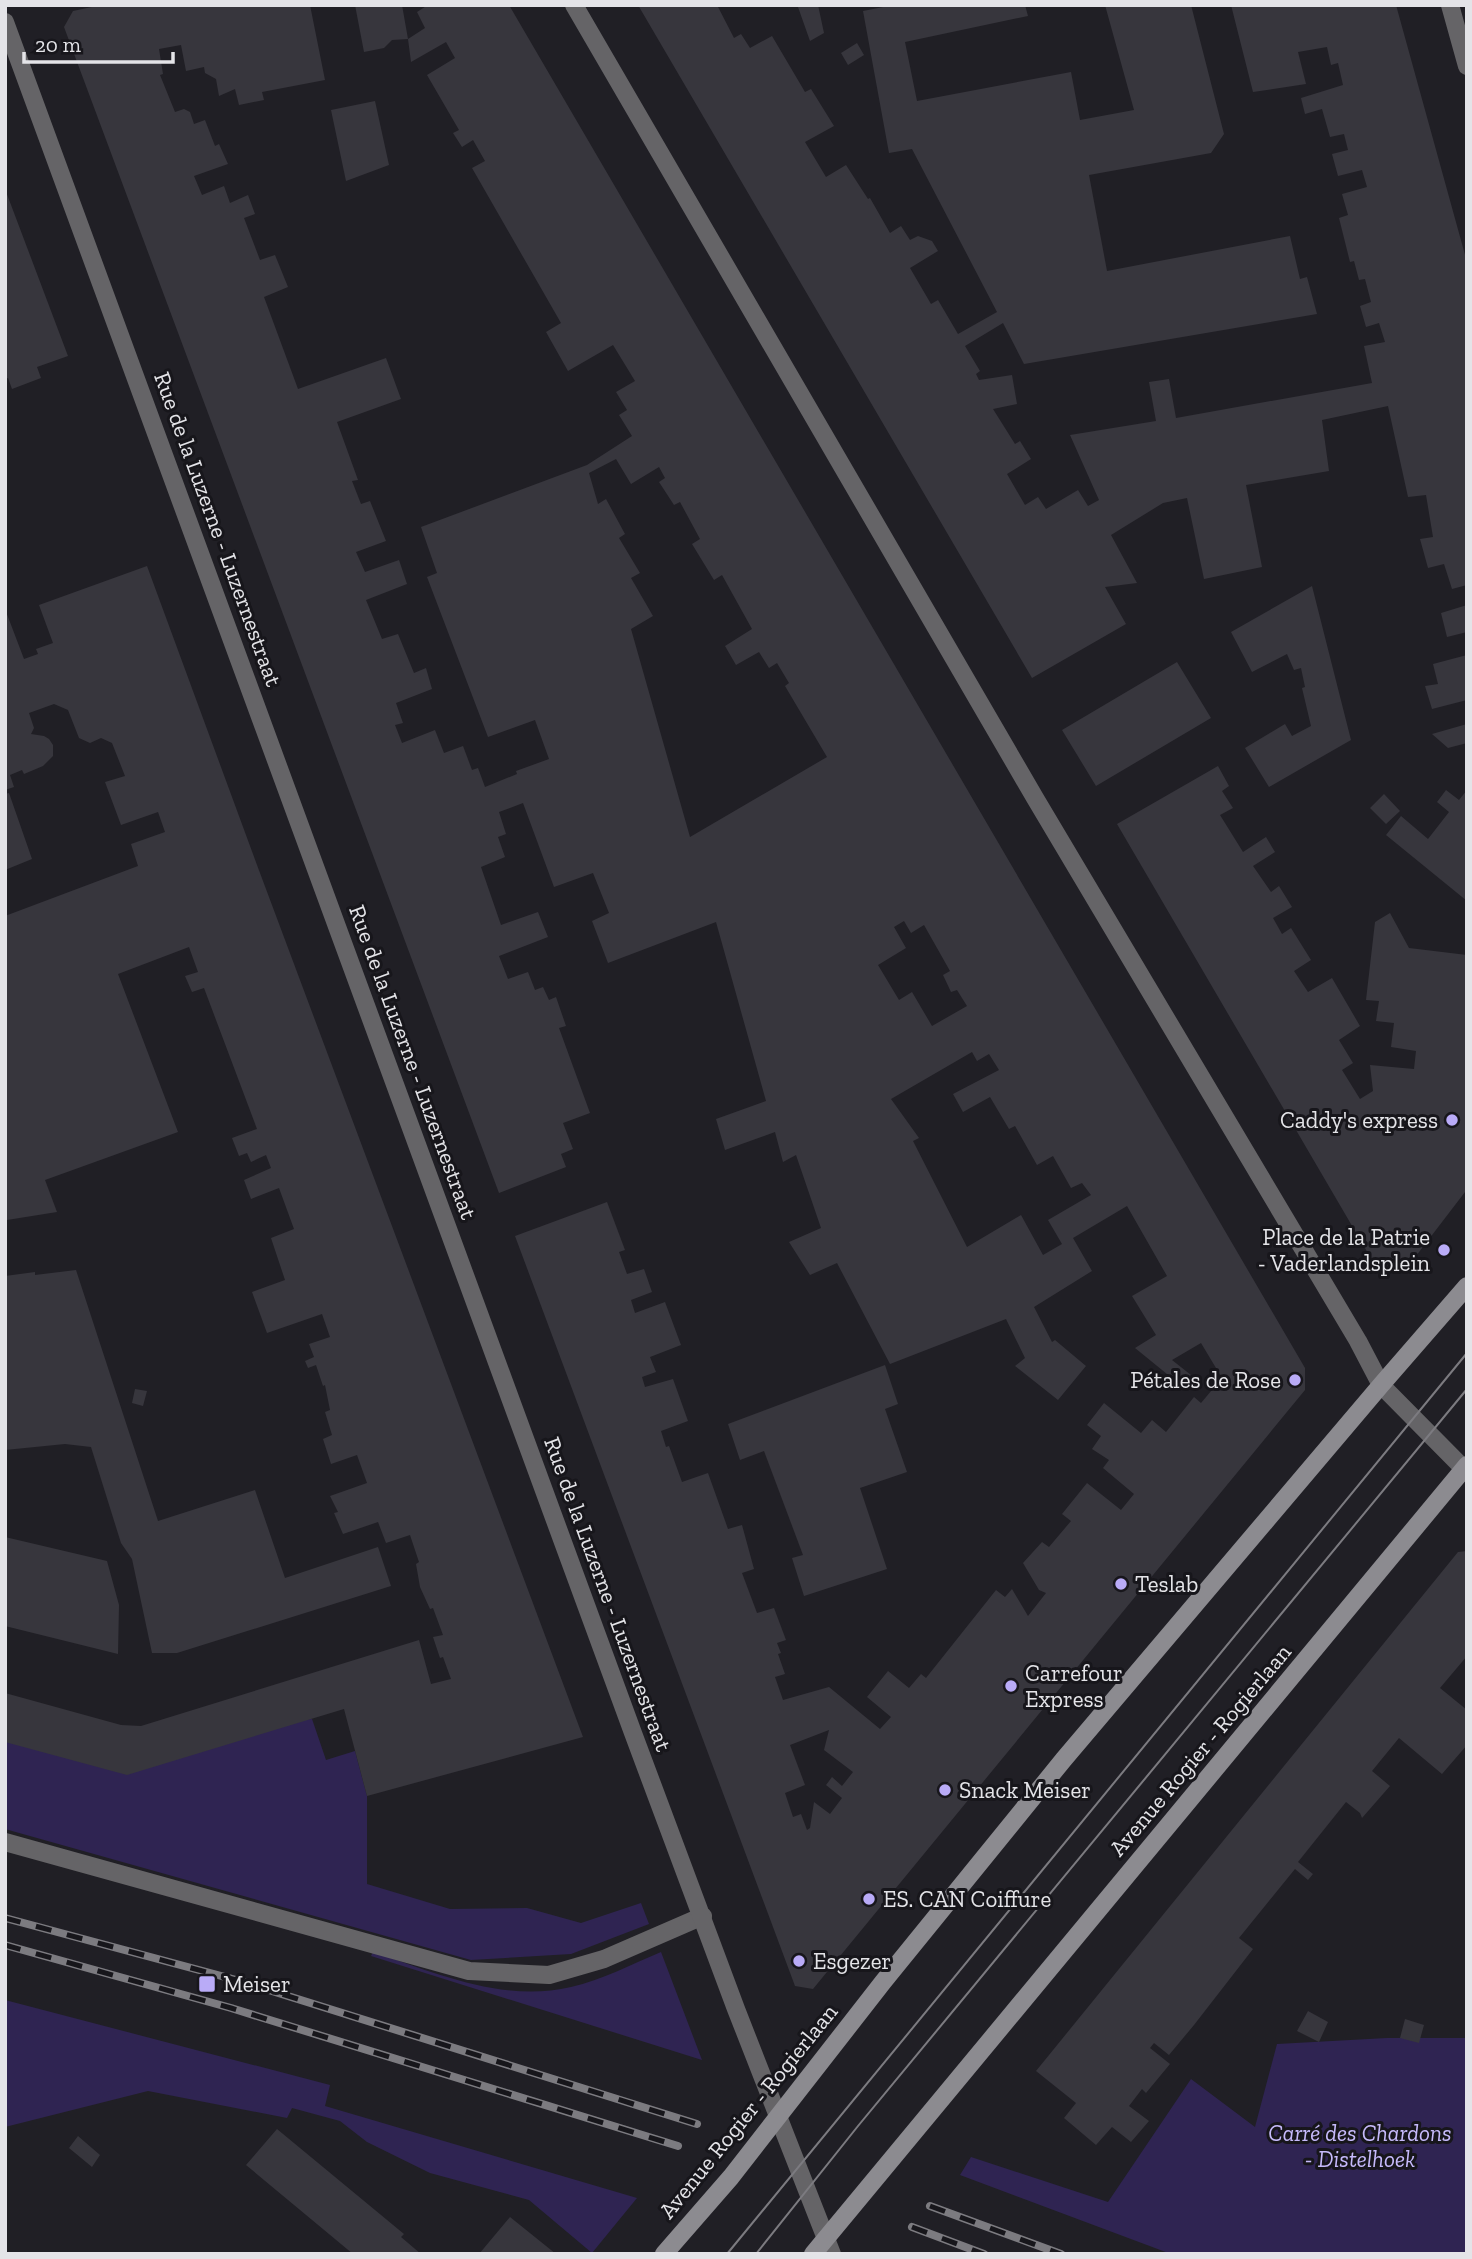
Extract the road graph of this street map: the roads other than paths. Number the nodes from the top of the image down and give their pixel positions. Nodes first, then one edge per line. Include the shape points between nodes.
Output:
1 (574, 5) edge
2 (1450, 5) edge
3 (5, 22) edge
4 (1467, 66) edge
5 (1467, 1286) edge
6 (1381, 1385) junction
7 (1466, 1469) edge
8 (5, 1842) edge
9 (703, 1916) junction
10 (778, 2117) junction
11 (829, 2246) edge
12 (664, 2254) edge
13 (813, 2254) edge

1 - 6 street
2 - 4 street
3 - 9 street, Rue de la Luzerne - Luzernestraat
5 - 6 street
6 - 7 street
6 - 10 street, Avenue Rogier - Rogierlaan via 1064,1759
7 - 11 street, Avenue Rogier - Rogierlaan
8 - 9 street via 469,1971 549,1975 604,1959
9 - 10 street, Rue de la Luzerne - Luzernestraat
10 - 11 street, Rue de la Luzerne - Luzernestraat
10 - 12 street, Avenue Rogier - Rogierlaan
11 - 13 street, Avenue Rogier - Rogierlaan

